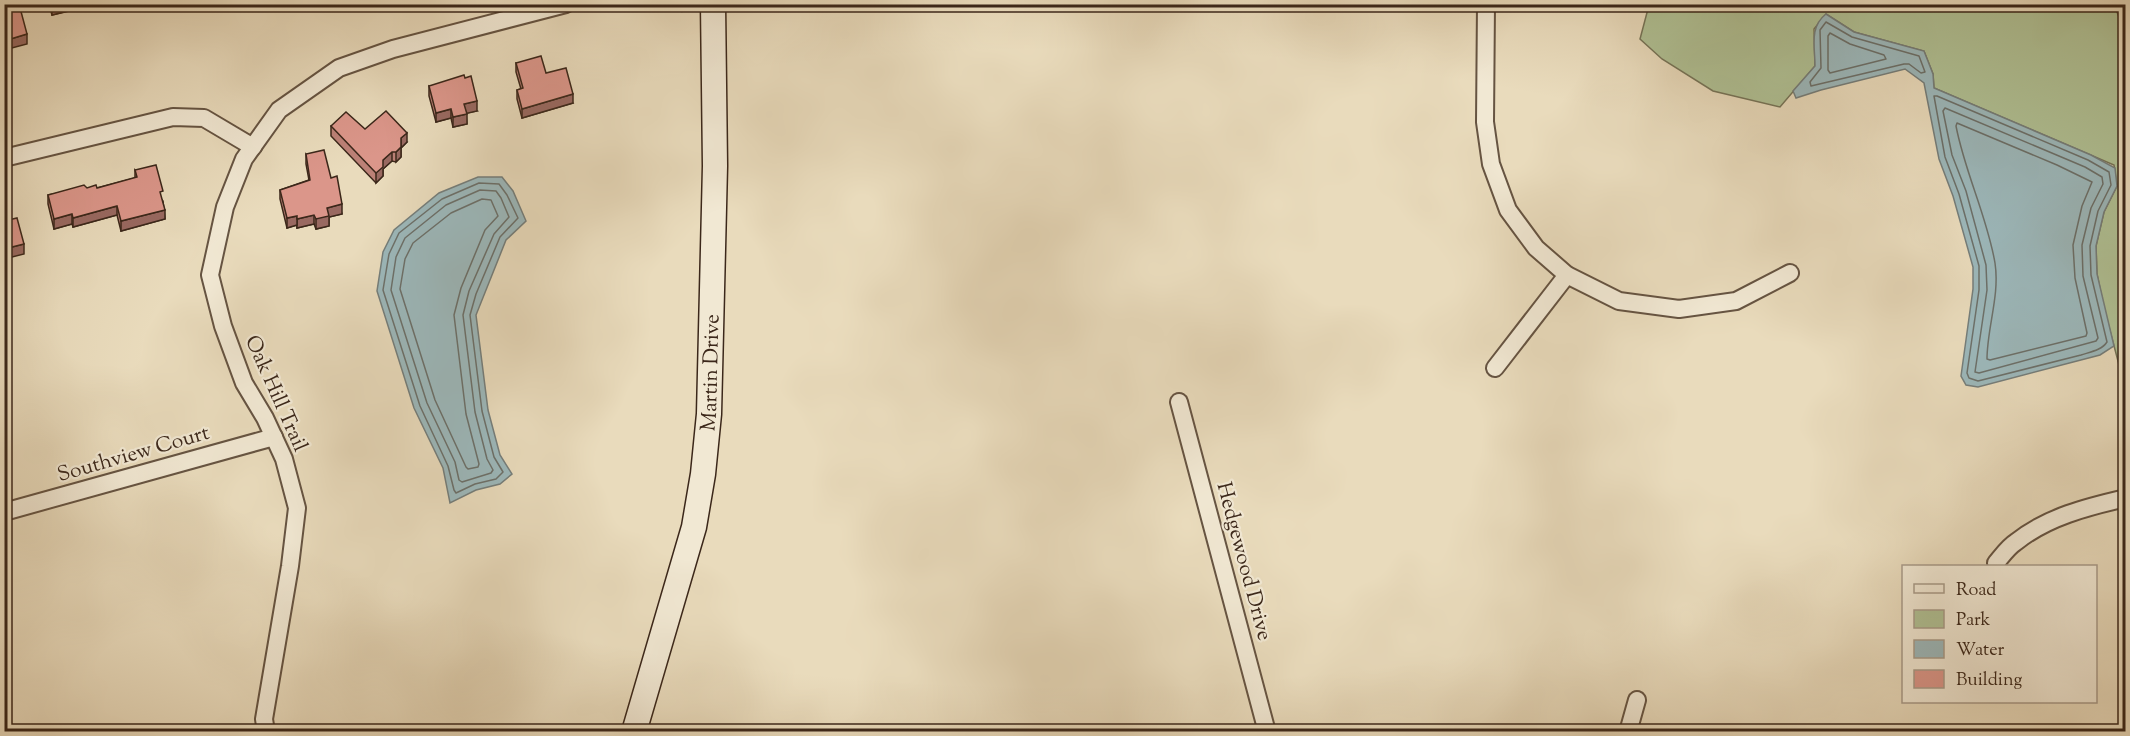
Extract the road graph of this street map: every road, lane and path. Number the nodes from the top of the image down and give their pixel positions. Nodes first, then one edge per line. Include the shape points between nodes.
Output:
1 (566, 4) edge
2 (682, 4) edge
3 (713, 4) edge
4 (1486, 4) edge
5 (683, 12) dead end
6 (253, 147) junction
7 (4, 158) edge
8 (1790, 273) dead end
9 (1566, 275) junction
10 (1496, 368) dead end
11 (1179, 402) dead end
12 (274, 437) junction
13 (2126, 498) edge
14 (4, 512) edge
15 (1996, 563) dead end
16 (1637, 700) dead end
17 (266, 732) edge
18 (634, 732) edge
19 (1267, 732) edge
20 (1628, 732) edge

1 - 6 street, Oak Hill Trail via 393,49 339,68 279,110
2 - 5 path
3 - 18 street, Martin Drive via 715,166 709,414 703,474 694,527
4 - 9 street via 1485,122 1491,164 1508,210 1536,248
6 - 7 street via 204,118 173,117
6 - 12 street, Oak Hill Trail via 244,159 225,207 210,275 244,383
8 - 9 street via 1736,301 1679,309 1619,301
9 - 10 street
11 - 19 street, Hedgewood Drive
12 - 14 street, Southview Court
12 - 17 street, Oak Hill Trail via 297,508 264,719
13 - 15 street via 2067,514 2036,528 2014,543
16 - 20 street

